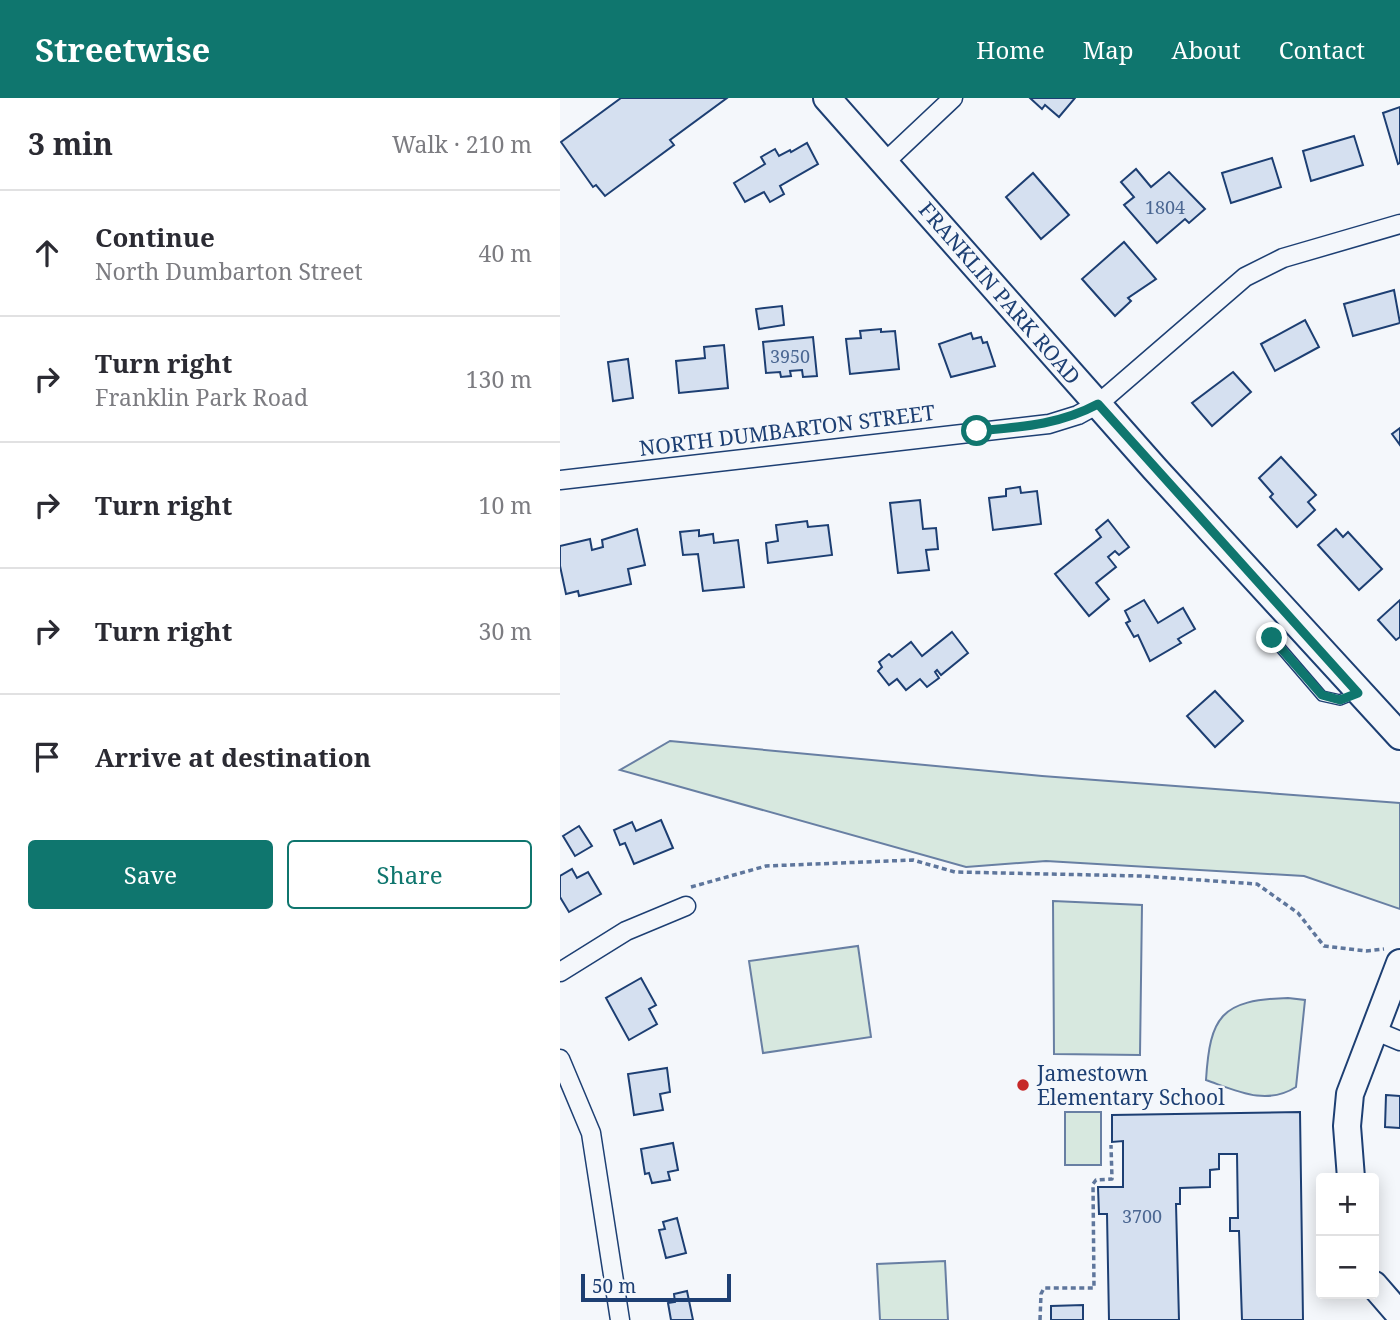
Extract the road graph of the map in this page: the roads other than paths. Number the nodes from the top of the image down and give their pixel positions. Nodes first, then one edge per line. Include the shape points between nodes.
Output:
1 (827, 98) edge
2 (953, 98) edge
3 (884, 163) junction
4 (1400, 225) edge
5 (1098, 404) junction
6 (560, 480) edge
7 (1272, 638) dead end
8 (1358, 693) junction
9 (1400, 736) edge
10 (686, 906) dead end
11 (1394, 955) edge
12 (560, 972) edge
13 (1388, 1036) edge
14 (560, 1059) edge
15 (1351, 1173) edge
16 (1379, 1291) edge
17 (1400, 1315) edge
18 (620, 1320) edge

1 - 3 street, FRANKLIN PARK ROAD
2 - 3 street
3 - 5 street, FRANKLIN PARK ROAD
4 - 5 street, NORTH DUMBARTON STREET via 1283,258 1245,277
5 - 6 street, NORTH DUMBARTON STREET via 1049,424
5 - 8 street, FRANKLIN PARK ROAD
7 - 8 lane via 1322,695 1340,700
8 - 9 street, FRANKLIN PARK ROAD
10 - 12 street via 626,931
11 - 13 street
13 - 15 street via 1350,1094
14 - 18 street via 591,1133
16 - 17 street

